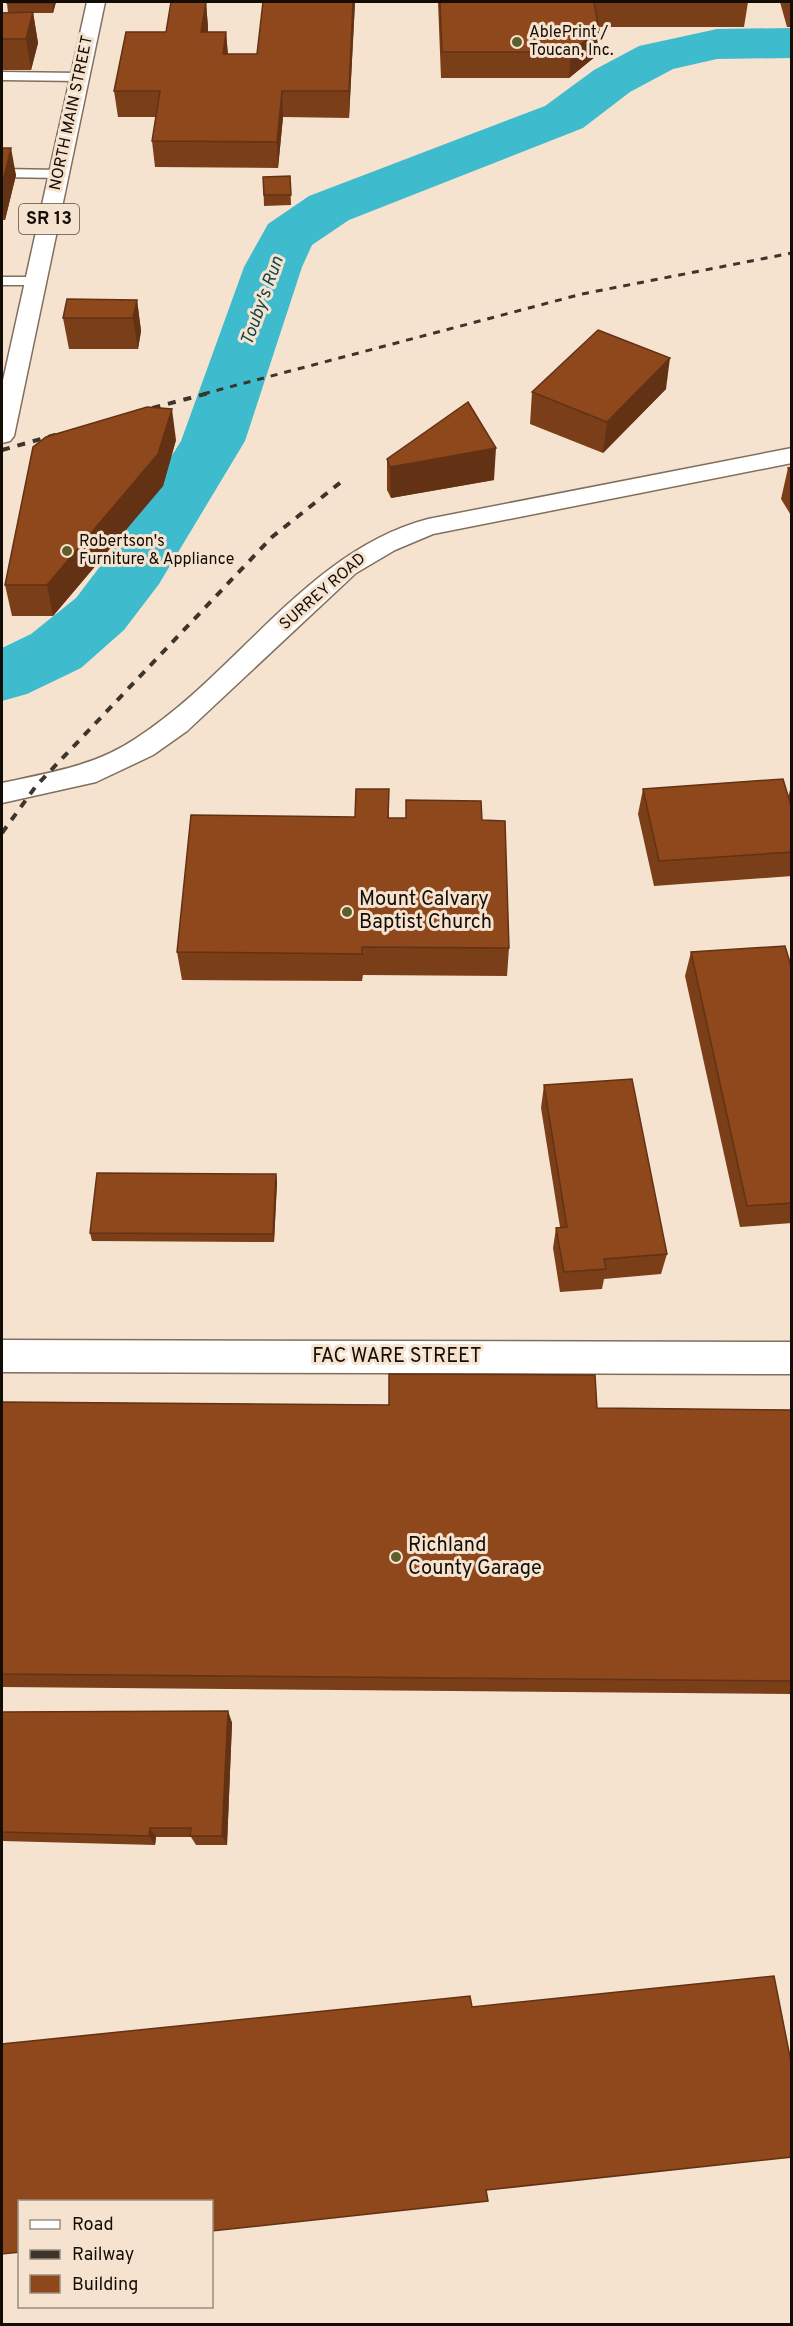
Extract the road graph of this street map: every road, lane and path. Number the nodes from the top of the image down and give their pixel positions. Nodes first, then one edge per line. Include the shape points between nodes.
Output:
1 (96, 2) edge
2 (2, 76) edge
3 (79, 77) junction
4 (2, 173) edge
5 (58, 174) junction
6 (2, 281) edge
7 (35, 281) junction
8 (4, 408) edge
9 (2, 435) edge
10 (792, 455) edge
11 (2, 793) edge
12 (2, 1356) edge
13 (792, 1358) edge

1 - 3 main road, NORTH MAIN STREET / SR 13
2 - 3 lane
3 - 5 main road, NORTH MAIN STREET / SR 13
4 - 5 lane
5 - 7 main road, NORTH MAIN STREET / SR 13
6 - 7 lane
7 - 8 main road, NORTH MAIN STREET / SR 13
8 - 9 main road, NORTH MAIN STREET / SR 13
10 - 11 main road, SURREY ROAD via 428,527 398,538 347,567 177,724 143,748 86,775
12 - 13 main road, FAC WARE STREET

